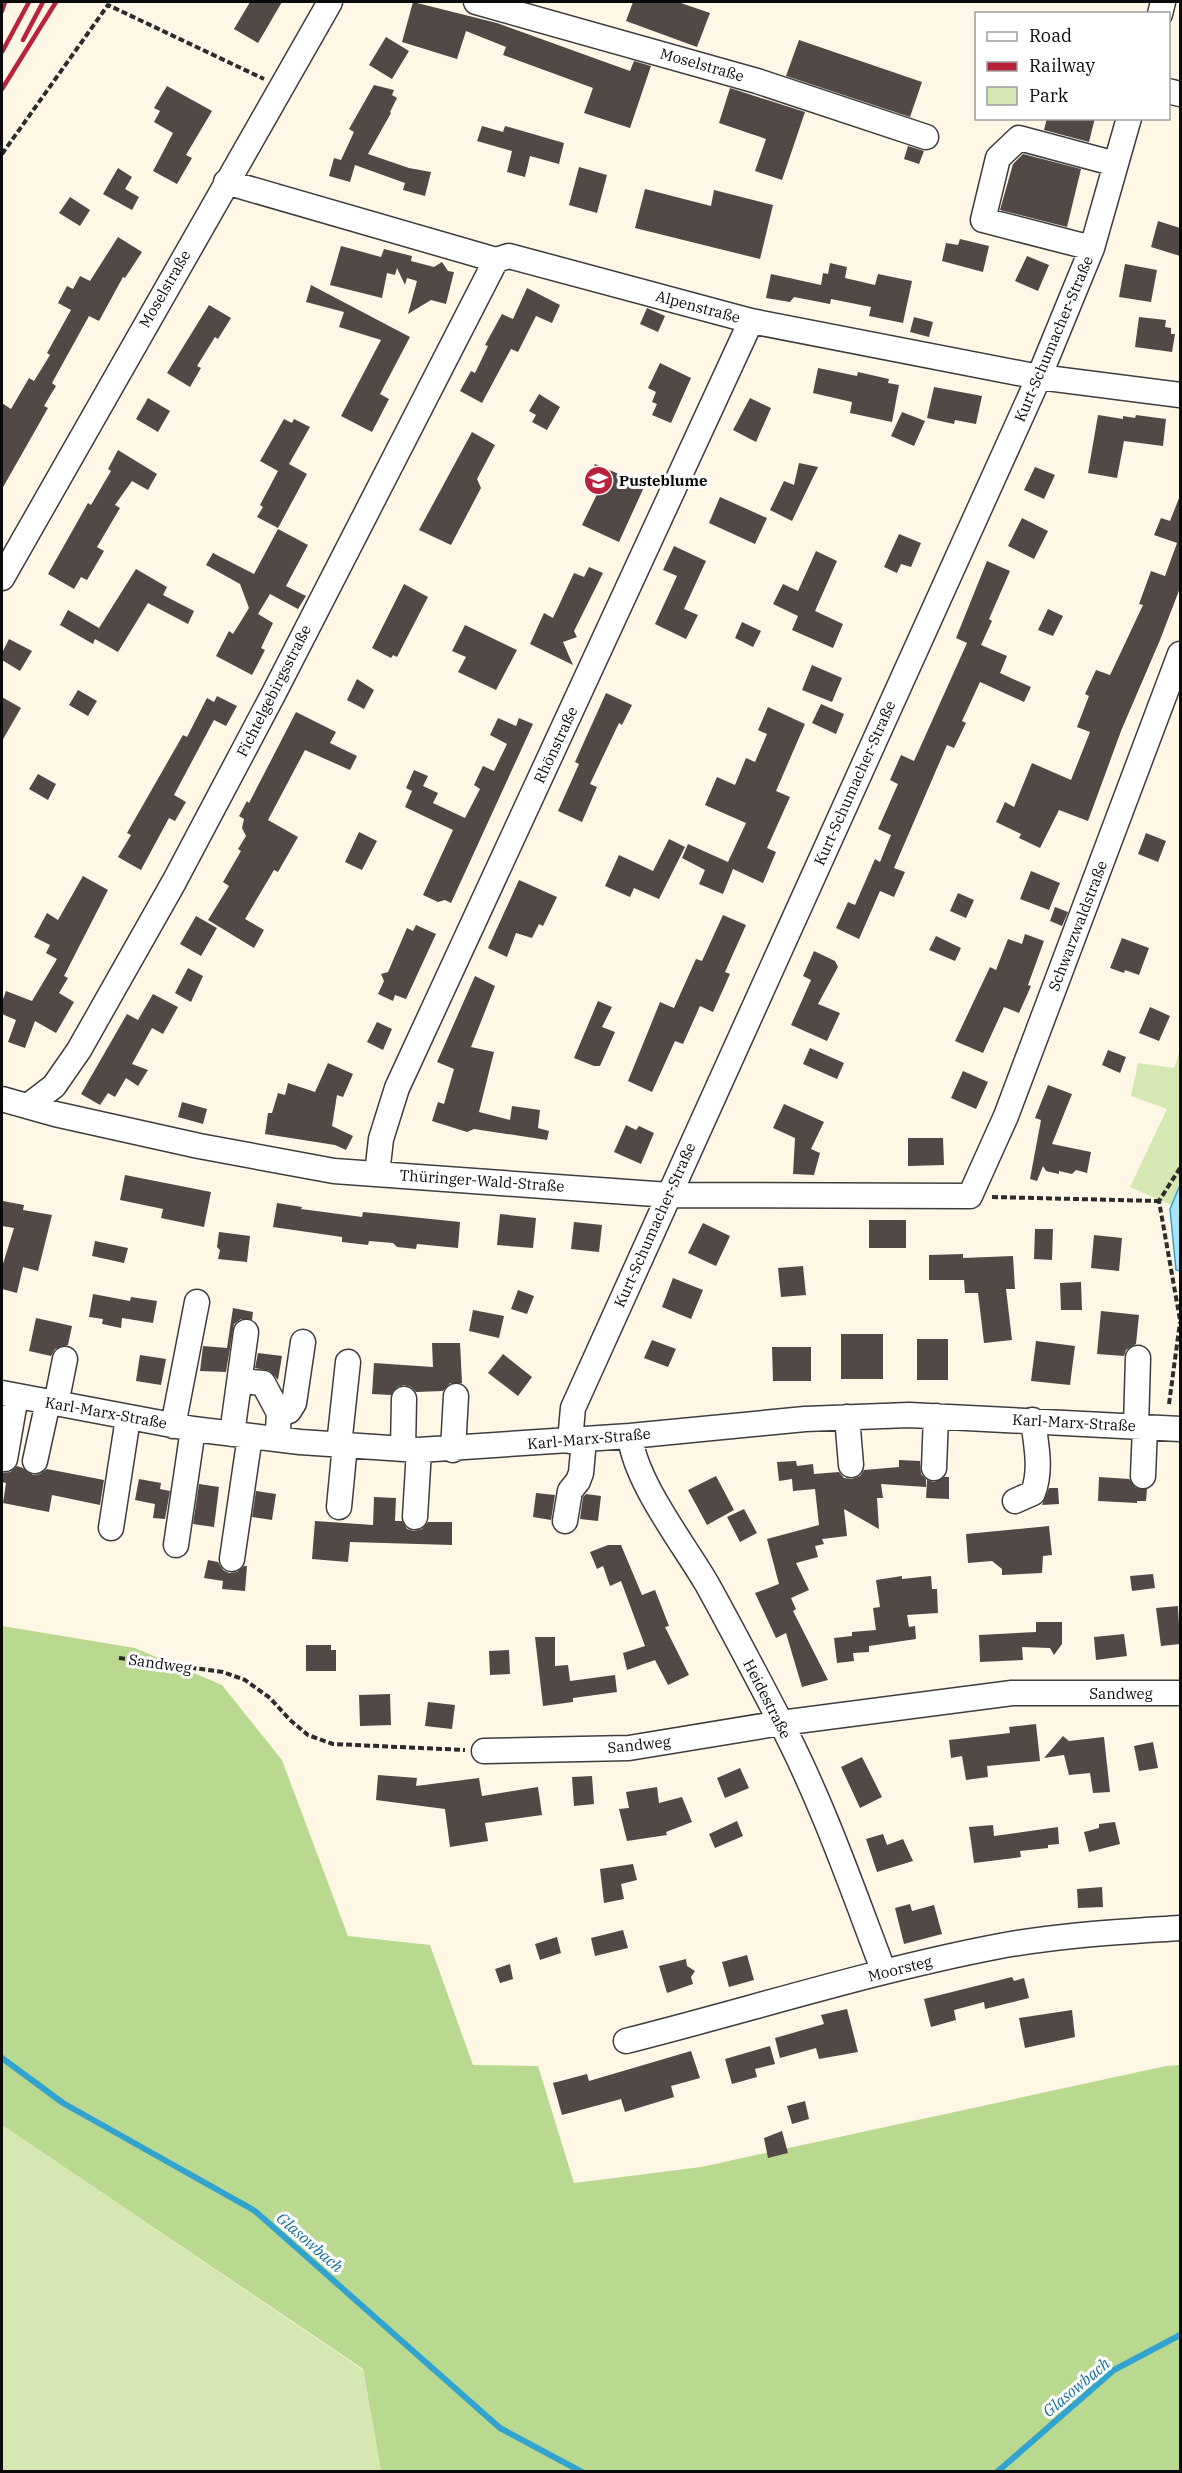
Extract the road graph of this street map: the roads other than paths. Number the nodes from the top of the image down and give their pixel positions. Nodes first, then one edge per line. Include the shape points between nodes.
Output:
1 (330, 2) edge
2 (476, 2) edge
3 (1128, 120) edge
4 (926, 137) dead end
5 (1116, 164) junction
6 (226, 182) junction
7 (1092, 248) junction
8 (496, 260) junction
9 (751, 321) junction
10 (1039, 377) junction
11 (1180, 395) edge
12 (2, 578) edge
13 (1180, 654) edge
14 (2, 1099) edge
15 (28, 1106) junction
16 (377, 1174) junction
17 (669, 1196) junction
18 (970, 1196) joint
19 (197, 1302) dead end
20 (246, 1332) dead end
21 (303, 1342) dead end
22 (1138, 1358) dead end
23 (65, 1359) dead end
24 (348, 1362) dead end
25 (252, 1382) dead end
26 (9, 1395) edge
27 (456, 1396) dead end
28 (404, 1399) dead end
29 (52, 1403) junction
30 (279, 1413) junction
31 (936, 1416) junction
32 (847, 1417) junction
33 (128, 1418) junction
34 (1033, 1420) junction
35 (183, 1427) junction
36 (1141, 1427) junction
37 (1180, 1429) edge
38 (241, 1435) junction
39 (630, 1436) junction
40 (277, 1440) junction
41 (577, 1441) junction
42 (342, 1445) junction
43 (411, 1450) junction
44 (453, 1450) junction
45 (5, 1459) dead end
46 (35, 1461) dead end
47 (851, 1465) dead end
48 (934, 1468) dead end
49 (1143, 1476) dead end
50 (1015, 1501) dead end
51 (339, 1507) dead end
52 (416, 1517) dead end
53 (565, 1521) dead end
54 (111, 1528) dead end
55 (176, 1545) dead end
56 (232, 1559) dead end
57 (1180, 1694) edge
58 (781, 1723) junction
59 (484, 1751) road end
60 (1180, 1928) edge
61 (884, 1972) junction
62 (626, 2041) dead end

1 - 6 street, Moselstraße
2 - 4 street, Moselstraße via 734,74
3 - 5 street, Kurt-Schumacher-Straße
5 - 7 street, Kurt-Schumacher-Straße
5 - 7 street via 1019,138 998,158 983,220
6 - 8 street, Alpenstraße
6 - 12 street, Moselstraße
7 - 10 street, Kurt-Schumacher-Straße
8 - 9 street, Alpenstraße via 509,256
8 - 15 street, Fichtelgebirgsstraße via 174,882 79,1050 54,1086
9 - 10 street, Alpenstraße
9 - 16 street, Rhönstraße via 397,1088 381,1139
10 - 11 street, Alpenstraße
10 - 17 street, Kurt-Schumacher-Straße
13 - 18 street, Schwarzwaldstraße via 1006,1116
14 - 15 street, Thüringer-Wald-Straße
15 - 16 street, Thüringer-Wald-Straße via 333,1172
16 - 17 street, Thüringer-Wald-Straße
17 - 18 street, Thüringer-Wald-Straße
17 - 41 street, Kurt-Schumacher-Straße via 573,1408
19 - 35 street
20 - 38 street
21 - 30 street via 294,1403 289,1411
22 - 36 street
23 - 29 street
24 - 42 street
25 - 30 street via 263,1383
26 - 29 street, Karl-Marx-Straße
26 - 45 street
27 - 44 street
28 - 43 street
29 - 33 street, Karl-Marx-Straße
29 - 46 street
30 - 40 street
31 - 32 street, Karl-Marx-Straße
31 - 34 street, Karl-Marx-Straße
31 - 48 street
32 - 39 street, Karl-Marx-Straße
32 - 47 street
33 - 35 street, Karl-Marx-Straße
33 - 54 street
34 - 36 street, Karl-Marx-Straße
34 - 50 street via 1038,1480 1033,1493
35 - 38 street, Karl-Marx-Straße
35 - 55 street
36 - 37 street, Karl-Marx-Straße
36 - 49 street
38 - 40 street, Karl-Marx-Straße
38 - 56 street
39 - 41 street, Karl-Marx-Straße
39 - 58 street, Heidestraße via 641,1476 707,1585
40 - 42 street, Karl-Marx-Straße
41 - 44 street, Karl-Marx-Straße
41 - 53 street, Kurt-Schumacher-Straße via 581,1473 570,1491
42 - 43 street, Karl-Marx-Straße
42 - 51 street
43 - 44 street, Karl-Marx-Straße
43 - 52 street
57 - 58 street, Sandweg via 1012,1693
58 - 59 street, Sandweg via 629,1749
58 - 61 street, Heidestraße via 831,1833
60 - 61 street, Moorsteg via 1081,1935 997,1947
61 - 62 street, Moorsteg

